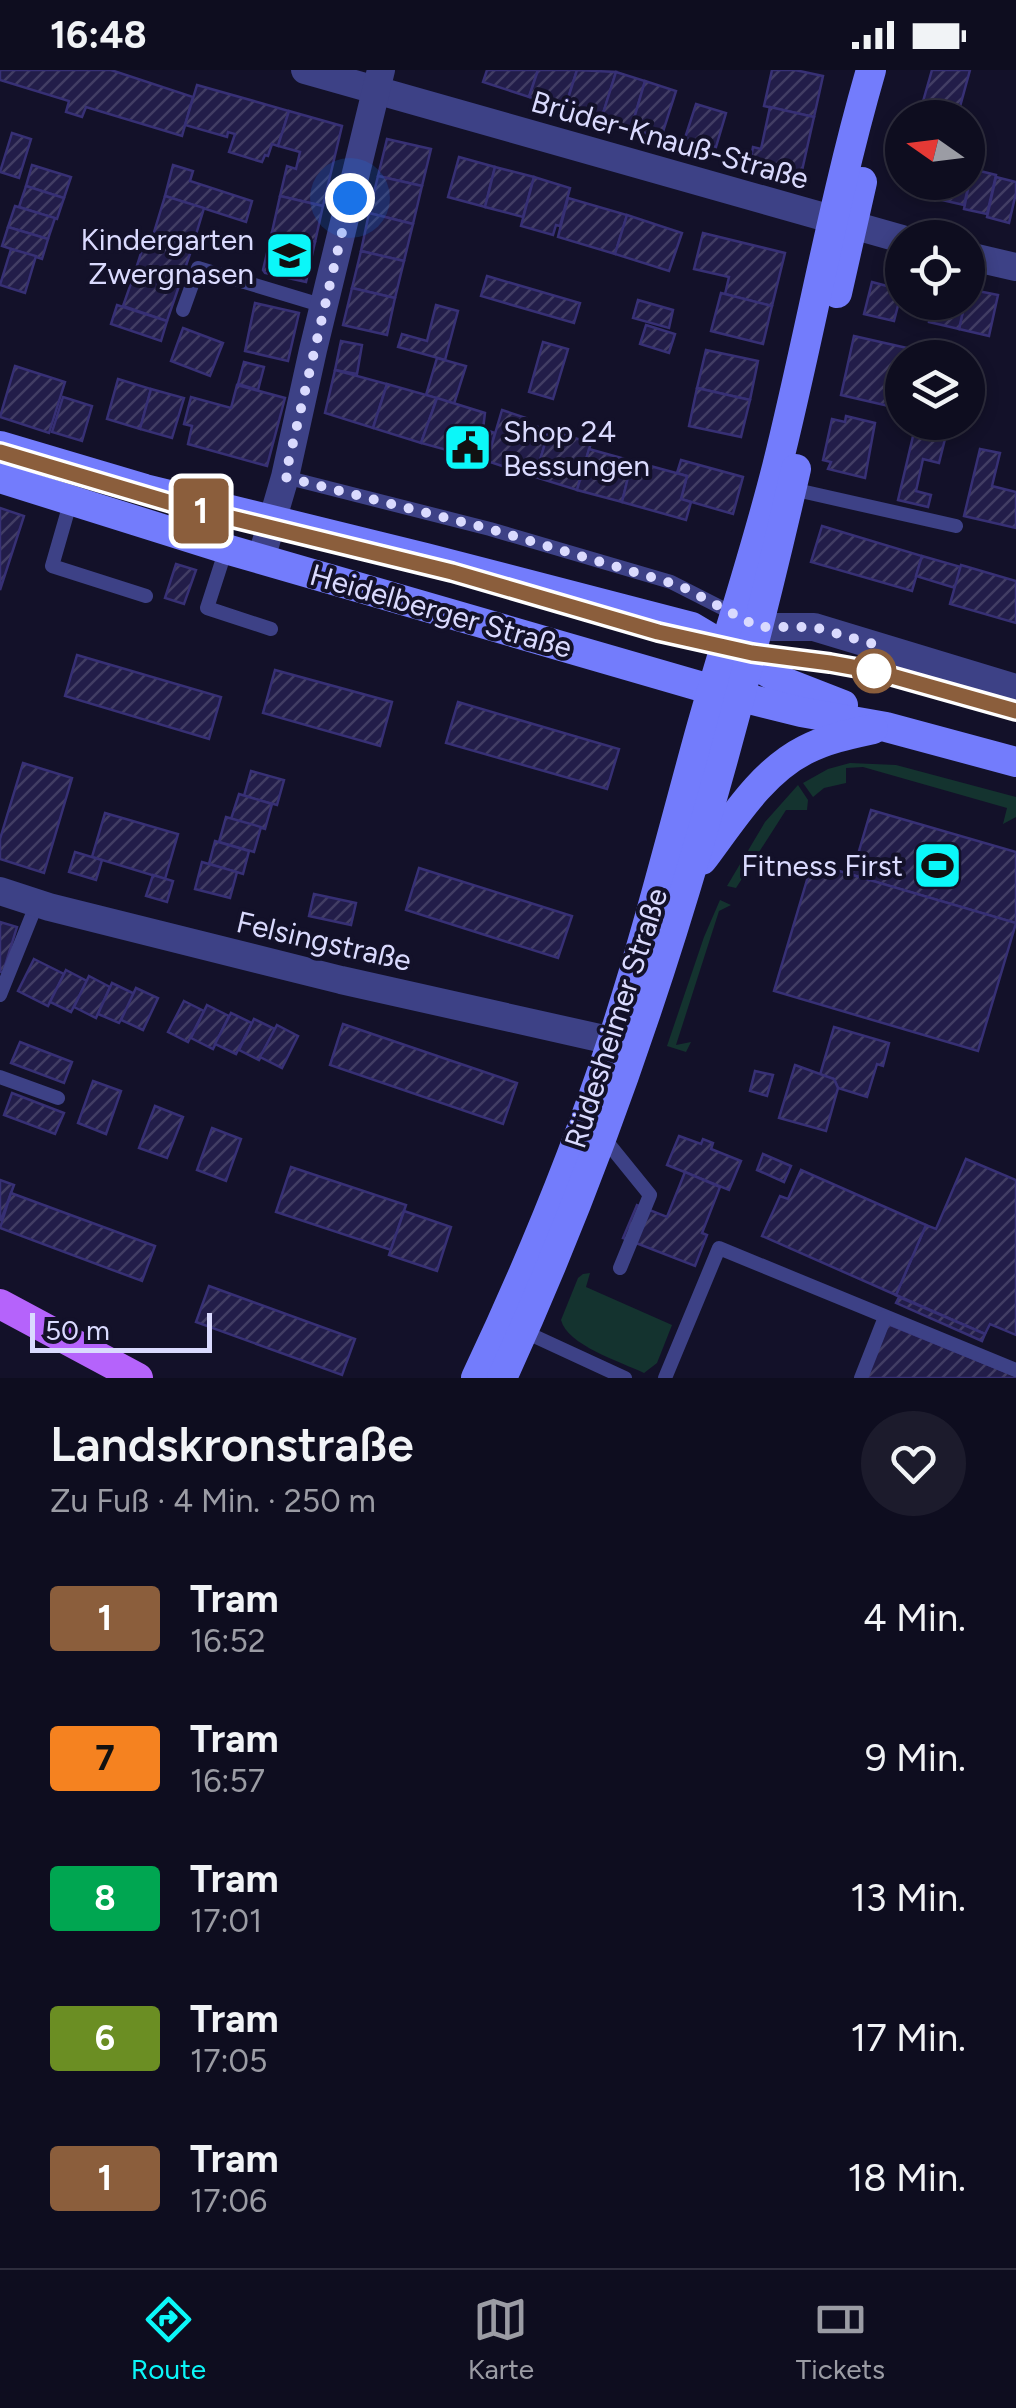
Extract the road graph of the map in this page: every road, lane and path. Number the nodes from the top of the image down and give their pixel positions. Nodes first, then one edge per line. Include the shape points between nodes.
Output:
1 (305, 70) edge
2 (872, 70) edge
3 (885, 70) edge
4 (378, 80) edge
5 (842, 223) junction
6 (885, 234) edge
7 (985, 260) edge
8 (1016, 267) edge
9 (324, 306) junction
10 (183, 310) dead end
11 (0, 446) edge
12 (285, 477) junction
13 (0, 478) edge
14 (792, 489) junction
15 (71, 500) junction
16 (956, 526) dead end
17 (267, 540) junction
18 (226, 549) junction
19 (146, 596) dead end
20 (271, 629) dead end
21 (740, 636) junction
22 (1016, 688) edge
23 (727, 694) junction
24 (886, 727) junction
25 (1016, 762) edge
26 (690, 876) junction
27 (0, 892) edge
28 (37, 904) junction
29 (0, 995) edge
30 (624, 1044) junction
31 (0, 1077) edge
32 (58, 1098) dead end
33 (603, 1137) junction
34 (620, 1268) dead end
35 (0, 1304) edge
36 (886, 1318) junction
37 (523, 1332) junction
38 (1016, 1370) edge
39 (138, 1378) edge
40 (476, 1378) edge
41 (502, 1378) edge
42 (625, 1378) edge
43 (665, 1378) edge
44 (861, 1378) edge

1 - 4 street, Brüder-Knauß-Straße
2 - 5 main road
3 - 5 main road
4 - 5 street, Brüder-Knauß-Straße
4 - 9 street
5 - 6 street, Brüder-Knauß-Straße
5 - 14 main road
5 - 21 main road
7 - 8 street
9 - 10 lane via 198,268
9 - 12 street
11 - 17 main road, Heidelberger Straße via 145,489
12 - 17 street
12 - 21 lane via 671,582
13 - 15 main road, Heidelberger Straße
14 - 16 lane
14 - 21 main road
15 - 18 main road, Heidelberger Straße
15 - 19 lane via 52,566
17 - 18 main road, Heidelberger Straße
17 - 21 main road, Heidelberger Straße via 426,558
17 - 23 main road, Heidelberger Straße
18 - 20 lane via 207,608
21 - 22 street via 814,627
21 - 23 main road, Rüdesheimer Straße
21 - 24 main road, Heidelberger Straße via 784,682
23 - 24 main road, Heidelberger Straße
23 - 26 main road, Rüdesheimer Straße via 727,751
23 - 30 main road, Rüdesheimer Straße via 666,862
24 - 25 main road, Heidelberger Straße
24 - 26 main road via 831,740 787,762 748,800
26 - 30 main road, Rüdesheimer Straße
27 - 28 street, Felsingstraße
28 - 29 lane
28 - 30 street, Felsingstraße
30 - 33 main road, Rüdesheimer Straße
30 - 40 main road, Rüdesheimer Straße
31 - 32 lane
33 - 34 lane via 650,1195
33 - 37 main road, Rüdesheimer Straße
35 - 39 main road
36 - 38 lane
36 - 43 lane via 719,1248
36 - 44 lane
37 - 41 main road, Rüdesheimer Straße
37 - 42 lane

